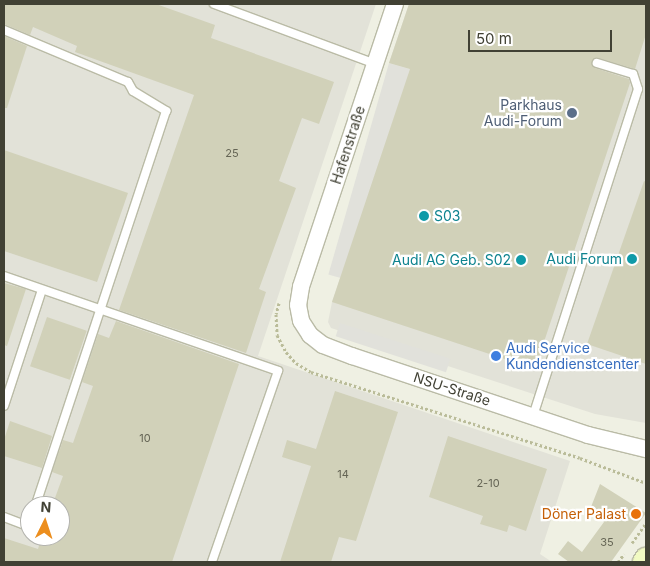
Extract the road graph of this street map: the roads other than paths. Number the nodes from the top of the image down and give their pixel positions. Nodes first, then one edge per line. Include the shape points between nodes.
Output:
1 (214, 4) edge
2 (395, 4) edge
3 (4, 30) edge
4 (597, 63) dead end
5 (375, 64) junction
6 (4, 276) edge
7 (301, 287) joint
8 (42, 290) junction
9 (101, 310) junction
10 (4, 406) edge
11 (533, 416) junction
12 (646, 449) edge
13 (38, 496) edge
14 (4, 517) edge
15 (20, 523) edge
16 (646, 559) edge
17 (212, 562) edge
18 (644, 562) edge

1 - 5 lane
2 - 5 street, Hafenstraße
3 - 9 lane via 128,82 133,92 166,110
4 - 11 lane via 633,74 638,88
5 - 7 street, Hafenstraße
6 - 8 lane
7 - 11 street, NSU-Straße via 298,305 301,321 310,335 323,345
8 - 9 lane
8 - 10 lane
9 - 13 lane
9 - 17 lane via 278,371
11 - 12 street, NSU-Straße via 588,435
14 - 15 lane
16 - 18 main road

